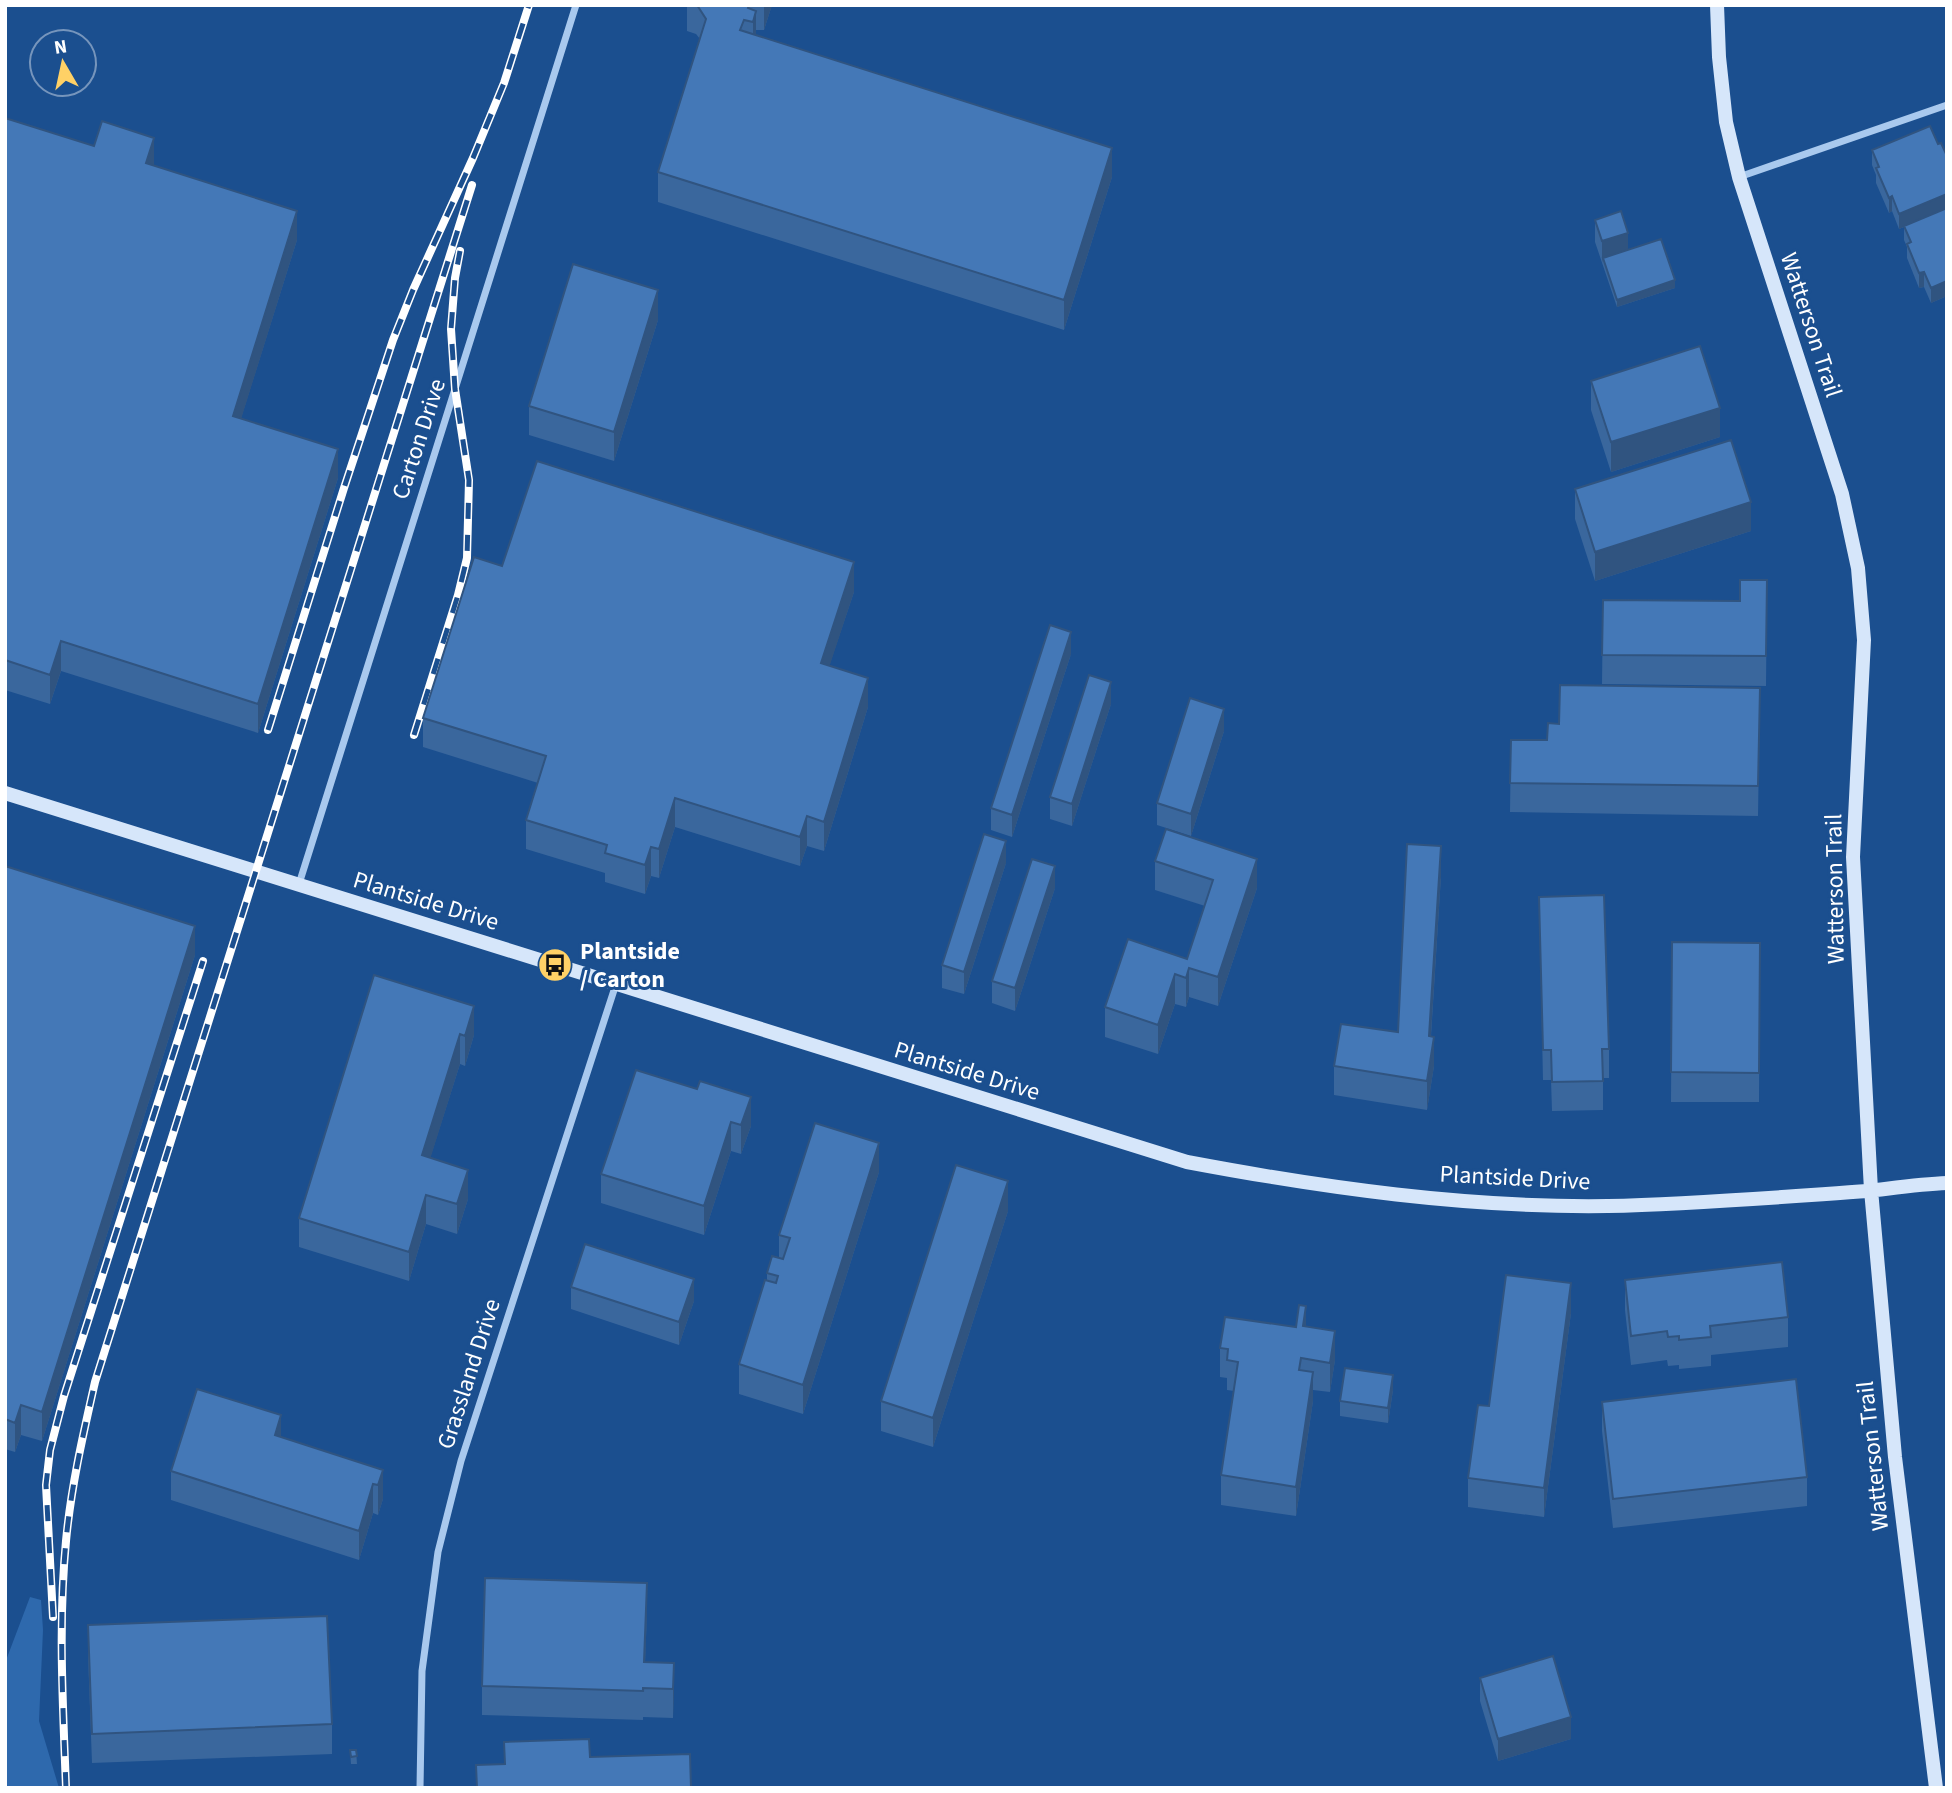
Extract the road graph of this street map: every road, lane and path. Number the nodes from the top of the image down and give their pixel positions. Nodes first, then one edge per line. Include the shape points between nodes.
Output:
1 (576, 5) edge
2 (1717, 5) edge
3 (1947, 105) edge
4 (1739, 177) junction
5 (5, 793) edge
6 (299, 885) junction
7 (615, 984) junction
8 (1947, 1182) edge
9 (1871, 1190) junction
10 (420, 1788) edge
11 (1936, 1788) edge

1 - 6 street, Carton Drive
2 - 4 street, Watterson Trail via 1726,122
3 - 4 street
4 - 9 street, Watterson Trail via 1842,494 1858,569 1864,640 1853,857
5 - 6 street, Plantside Drive
6 - 7 street, Plantside Drive
7 - 9 street, Plantside Drive via 1160,1155 1279,1179 1528,1205 1686,1203
7 - 10 street, Grassland Drive via 461,1461 438,1552 422,1671
8 - 9 street, Plantside Drive
9 - 11 street, Watterson Trail via 1895,1457

